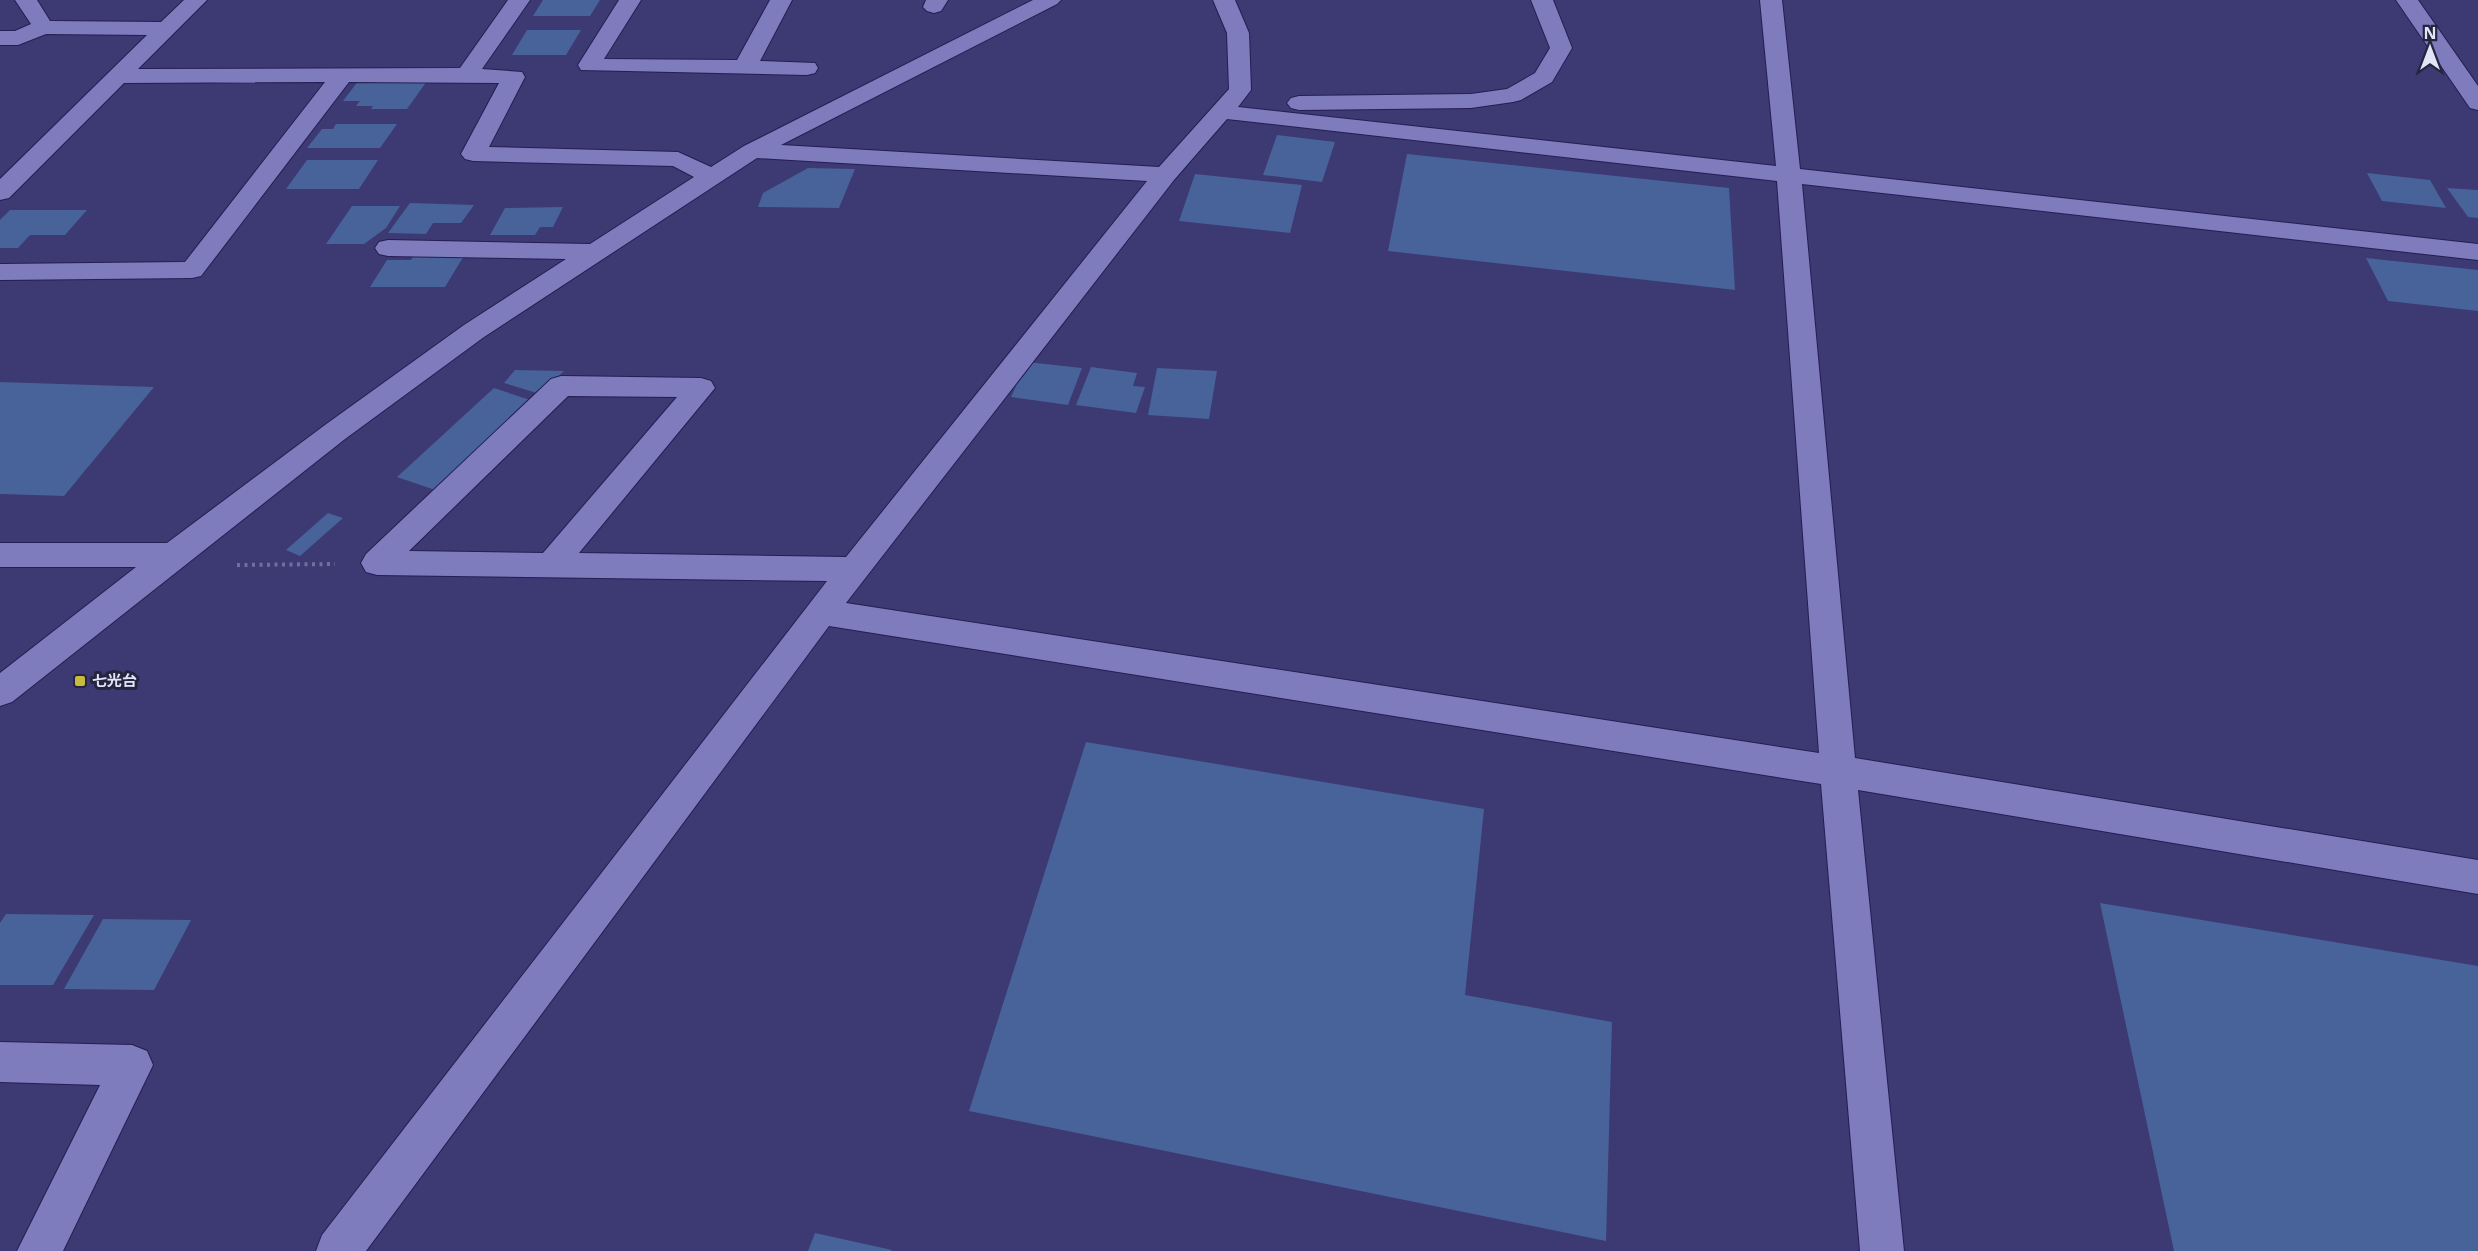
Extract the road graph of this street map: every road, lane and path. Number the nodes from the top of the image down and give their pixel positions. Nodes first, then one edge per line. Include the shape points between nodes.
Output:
1 (26, 0) edge
2 (195, 0) edge
3 (519, 0) edge
4 (630, 0) edge
5 (782, 0) edge
6 (1050, 0) edge
7 (1224, 0) edge
8 (1542, 0) edge
9 (1771, 0) edge
10 (2407, 0) edge
11 (43, 27) junction
12 (165, 29) junction
13 (0, 38) edge
14 (2446, 57) junction
15 (2478, 60) edge
16 (745, 67) junction
17 (807, 68) dead end
18 (467, 75) junction
19 (118, 76) junction
20 (342, 76) junction
21 (2478, 103) edge
22 (1222, 112) junction
23 (752, 151) junction
24 (1165, 175) junction
25 (712, 177) junction
26 (1789, 177) junction
27 (0, 193) edge
28 (388, 248) dead end
29 (596, 252) junction
30 (2478, 252) edge
31 (0, 272) edge
32 (0, 555) edge
33 (174, 555) junction
34 (234, 565) dead end
35 (287, 565) dead end
36 (551, 565) junction
37 (856, 569) junction
38 (821, 612) junction
39 (0, 692) edge
40 (1838, 771) junction
41 (2478, 878) edge
42 (0, 1062) edge
43 (39, 1251) edge
44 (338, 1251) edge
45 (1882, 1251) edge

1 - 11 street
2 - 12 street
3 - 18 street
4 - 16 street via 589,65
5 - 16 street
6 - 23 street
7 - 22 street via 1238,33 1240,90
8 - 22 street via 1561,48 1544,77 1513,95 1471,100 1294,104
9 - 26 street
10 - 14 street
11 - 12 street
11 - 13 street via 18,38
12 - 19 street
14 - 15 street
14 - 21 street
16 - 17 street
18 - 20 street
18 - 25 street via 514,77 473,154 678,159
19 - 20 street
19 - 27 street
20 - 31 street via 192,270
22 - 24 street
22 - 26 street
23 - 24 street
23 - 25 street
24 - 37 street
25 - 29 street
26 - 30 street
26 - 40 street
28 - 29 street
29 - 33 street via 474,331
32 - 33 street
33 - 39 street
34 - 35 path
36 - 36 street via 377,563 561,386 701,388
36 - 37 street
37 - 38 street
38 - 40 street
38 - 44 street
40 - 41 street
40 - 45 street
42 - 43 street via 132,1065

